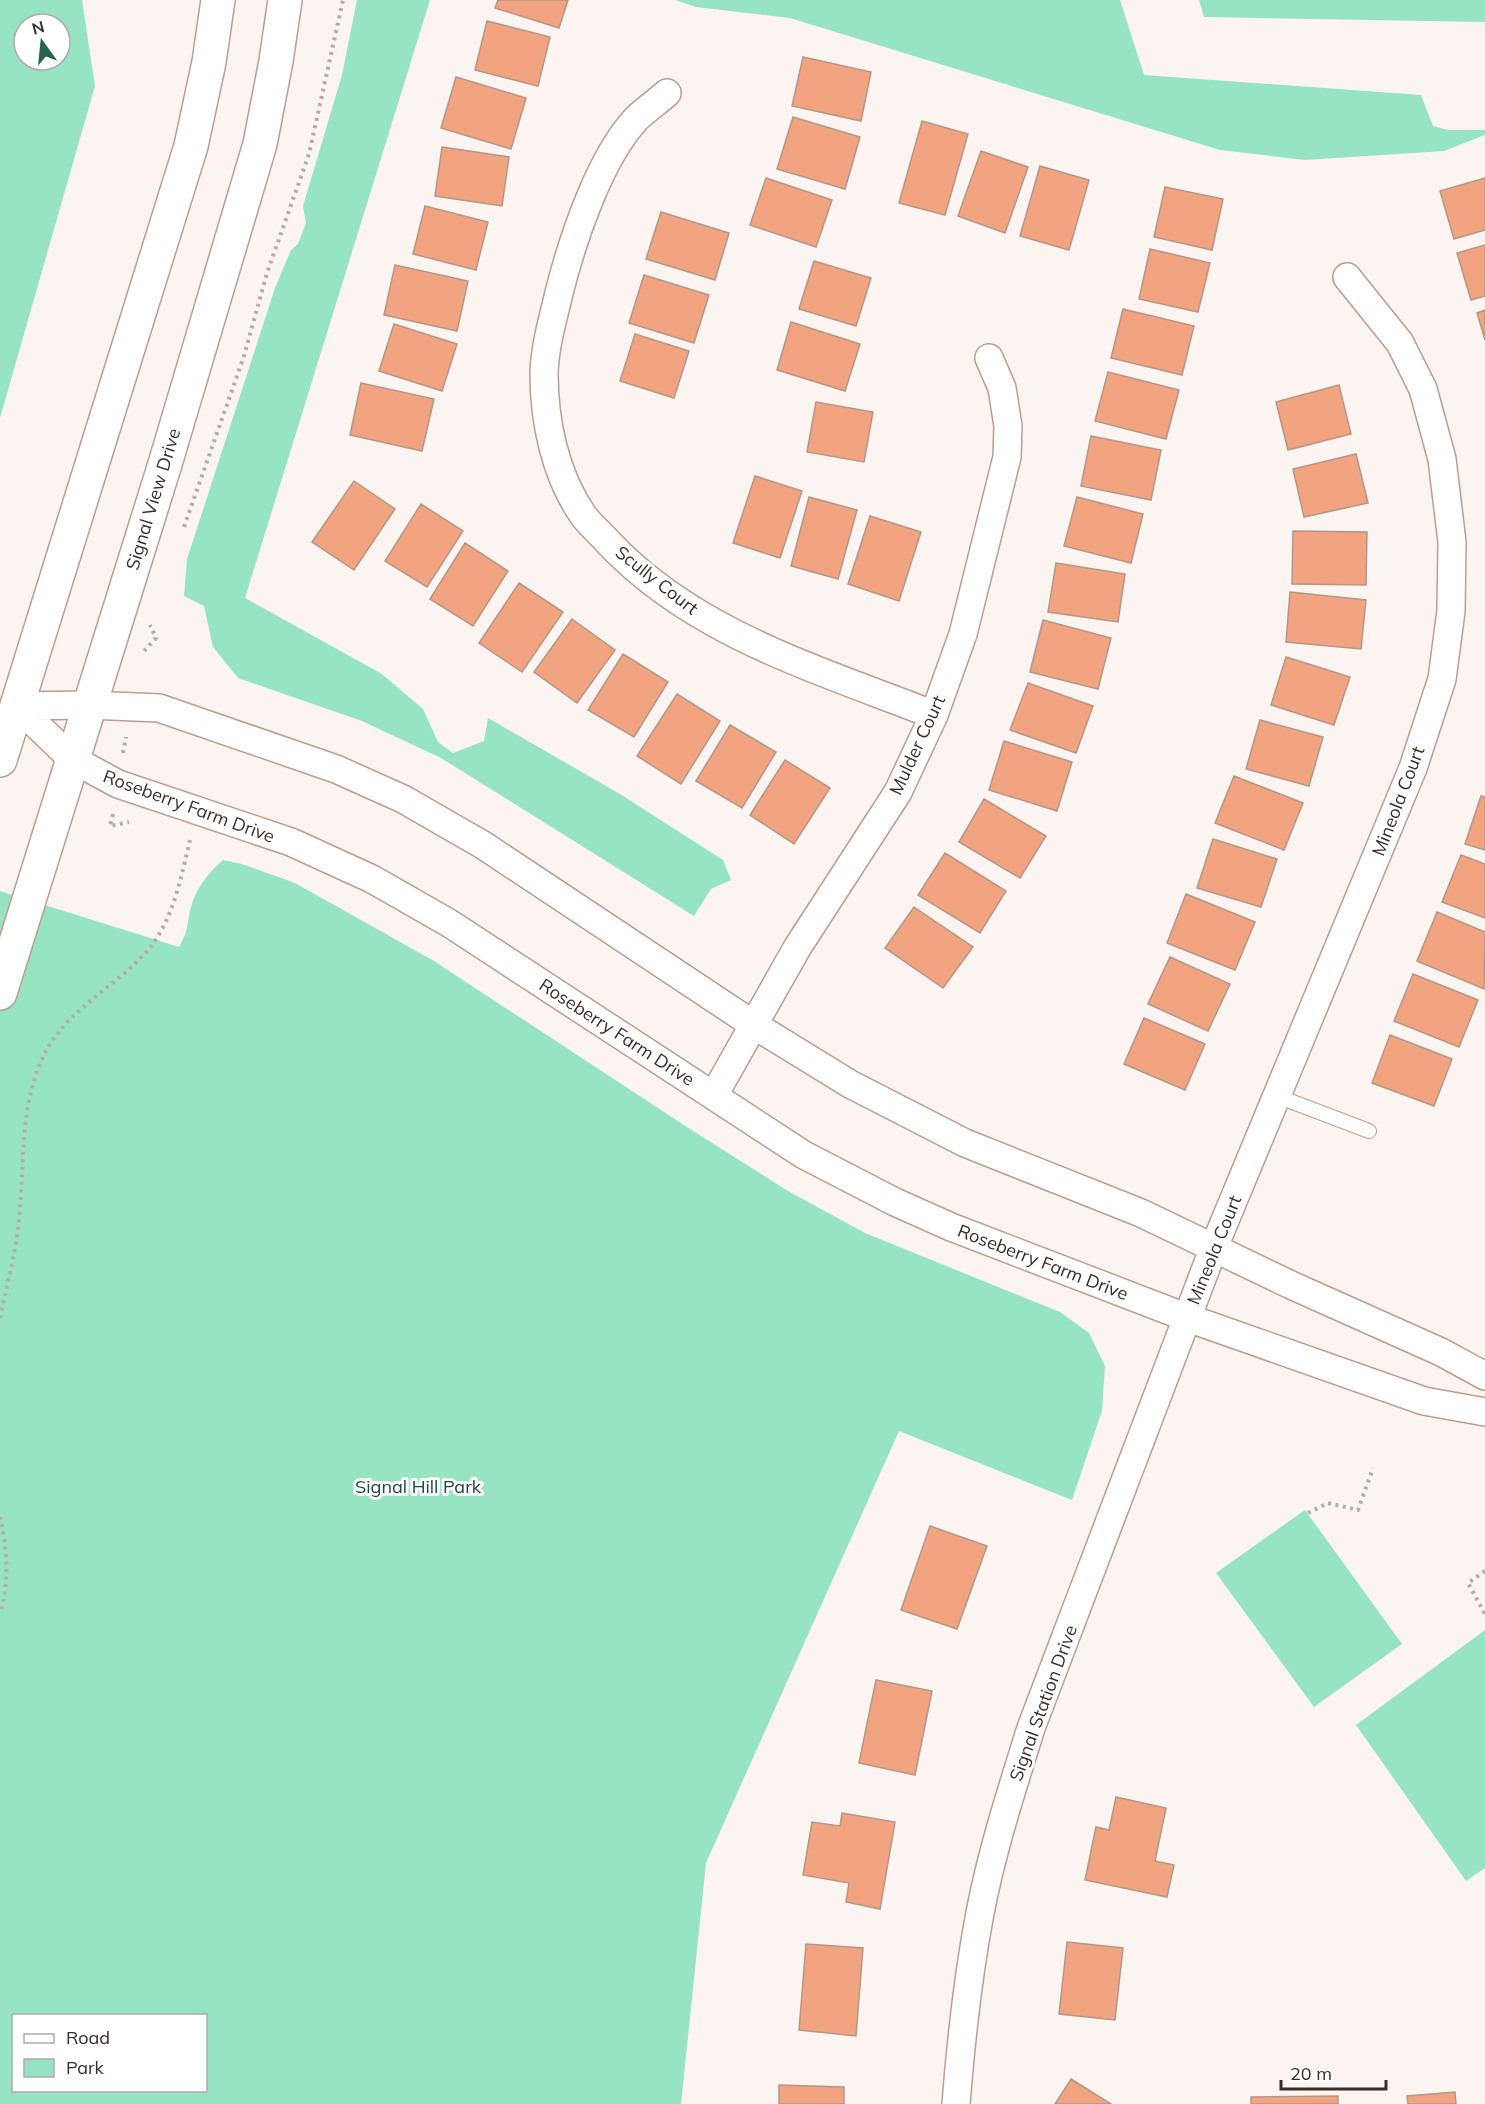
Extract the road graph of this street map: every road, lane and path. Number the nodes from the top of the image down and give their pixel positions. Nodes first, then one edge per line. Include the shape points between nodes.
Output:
1 (218, 0) edge
2 (285, 0) edge
3 (343, 0) edge
4 (667, 93) dead end
5 (1347, 278) dead end
6 (989, 358) dead end
7 (183, 531) dead end
8 (147, 617) dead end
9 (141, 656) dead end
10 (88, 705) junction
11 (16, 706) junction
12 (131, 706) junction
13 (934, 715) junction
14 (72, 759) junction
15 (0, 760) edge
16 (118, 784) junction
17 (110, 826) dead end
18 (191, 837) dead end
19 (0, 993) edge
20 (754, 1025) junction
21 (714, 1095) junction
22 (1277, 1096) junction
23 (1370, 1131) dead end
24 (1214, 1247) junction
25 (0, 1318) edge
26 (1188, 1318) junction
27 (1485, 1376) edge
28 (1485, 1412) edge
29 (1373, 1468) dead end
30 (1308, 1513) dead end
31 (0, 1517) edge
32 (1485, 1571) edge
33 (0, 1613) edge
34 (1485, 1614) edge
35 (956, 2104) edge

1 - 11 main road via 191,146
2 - 10 main road, Signal View Drive via 260,144
3 - 7 path via 309,154
4 - 13 street, Scully Court via 636,120 611,153 582,220 562,282 544,371 552,442 567,485 584,515 624,559 682,604 736,635
5 - 22 street, Mineola Court via 1400,343 1423,389 1442,459 1452,542 1451,611 1442,679 1413,768
6 - 13 street, Mulder Court via 1003,398 1008,426 1007,457 963,634
8 - 9 path via 156,638
10 - 11 street
10 - 12 street
10 - 14 main road, Signal View Drive
11 - 14 street, Roseberry Farm Drive
11 - 15 main road
12 - 16 path
12 - 20 street via 159,708 203,722 336,769 403,799 483,845
13 - 20 street, Mulder Court via 898,792 797,948
14 - 16 street, Roseberry Farm Drive
14 - 19 main road, Signal View Drive
16 - 17 path
16 - 21 street, Roseberry Farm Drive via 291,842 372,879 449,923
18 - 25 path via 162,931 130,968 60,1030 43,1056 27,1108 19,1221
20 - 21 street, Mulder Court
20 - 24 street via 850,1084 965,1143 1141,1213
21 - 26 street, Roseberry Farm Drive via 804,1155 895,1202
22 - 23 lane
22 - 24 street, Mineola Court
24 - 26 street, Mineola Court
24 - 27 street
26 - 28 street, Roseberry Farm Drive via 1424,1401
26 - 35 street, Signal Station Drive via 1031,1728 1005,1809 980,1912 963,2018
29 - 30 path via 1358,1510 1328,1503
31 - 33 path via 6,1569
32 - 34 path via 1468,1583

